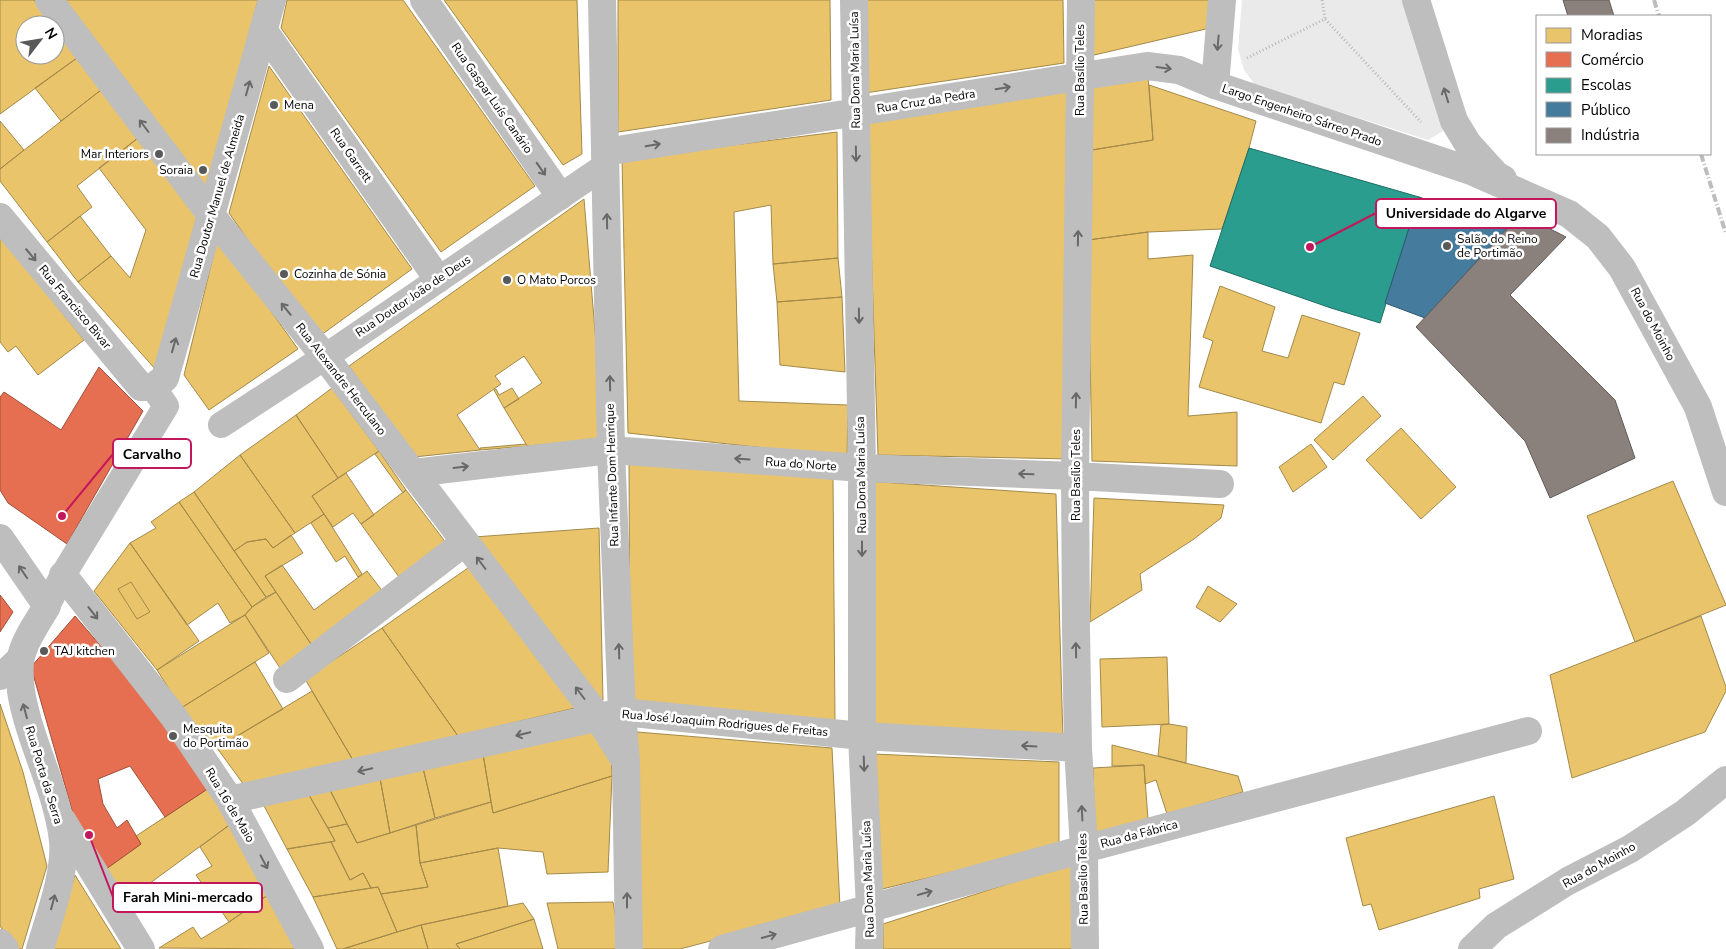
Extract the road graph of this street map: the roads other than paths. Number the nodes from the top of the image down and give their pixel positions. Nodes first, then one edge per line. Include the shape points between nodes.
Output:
1 (49, 0) edge
2 (272, 0) edge
3 (424, 0) edge
4 (602, 0) edge
5 (854, 0) edge
6 (1080, 0) edge
7 (1222, 0) edge
8 (1416, 0) edge
9 (264, 31) junction
10 (1080, 76) junction
11 (1215, 85) junction
12 (855, 113) junction
13 (1454, 120) junction
14 (1410, 151) junction
15 (605, 159) junction
16 (1471, 171) joint
17 (560, 196) junction
18 (1530, 197) junction
19 (211, 215) junction
20 (0, 217) edge
21 (438, 279) junction
22 (325, 357) junction
23 (154, 387) junction
24 (221, 425) dead end
25 (611, 450) junction
26 (862, 468) junction
27 (413, 473) junction
28 (1075, 476) junction
29 (1220, 484) dead end
30 (1726, 492) edge
31 (0, 538) edge
32 (465, 542) junction
33 (62, 575) junction
34 (47, 606) junction
35 (20, 657) junction
36 (0, 677) edge
37 (287, 679) dead end
38 (610, 715) junction
39 (1528, 731) dead end
40 (862, 736) junction
41 (1078, 748) junction
42 (1726, 780) edge
43 (230, 800) junction
44 (57, 813) junction
45 (1084, 849) junction
46 (870, 908) junction
47 (0, 943) edge
48 (5, 949) edge
49 (40, 949) edge
50 (140, 949) edge
51 (310, 949) edge
52 (628, 949) edge
53 (722, 949) edge
54 (869, 949) edge
55 (1084, 949) edge
56 (1472, 949) edge

19 -> 1 street, Rua Alexandre Herculano
2 - 9 street, Rua Doutor Manuel de Almeida
3 -> 17 street, Rua Gaspar Luís Canário
4 - 15 street, Rua Infante Dom Henrique
5 - 12 street, Rua Dona Maria Luísa
6 - 10 street, Rua Basílio Teles
7 -> 11 street, Largo Engenheiro Sárreo Prado
13 -> 8 street, Rua do Moinho
19 -> 9 street, Rua Doutor Manuel de Almeida
9 - 21 street, Rua Garrett
10 -> 11 street, Rua Cruz da Pedra via 1147,66 1180,70
12 -> 10 street, Rua Cruz da Pedra
28 -> 10 street, Rua Basílio Teles
11 - 14 street, Largo Engenheiro Sárreo Prado
15 -> 12 street, Rua Cruz da Pedra
12 -> 26 street, Rua Dona Maria Luísa
13 - 14 street via 1450,142 1439,150
13 - 18 street, Rua do Moinho via 1468,144 1496,175
14 - 16 street, Largo Engenheiro Sárreo Prado
15 - 17 street, Rua Doutor João de Deus
25 -> 15 street, Rua Infante Dom Henrique
16 - 18 street, Rua do Moinho
17 - 21 street, Rua Doutor João de Deus
18 - 30 street, Rua do Moinho via 1569,214 1598,237 1622,268 1698,407
22 -> 19 street, Rua Alexandre Herculano
23 -> 19 street, Rua Doutor Manuel de Almeida via 165,378
20 -> 23 street, Rua Francisco Bivar via 141,387
21 - 22 street, Rua Doutor João de Deus
22 - 24 street, Rua Doutor João de Deus
22 - 27 street, Rua Alexandre Herculano
23 - 33 street via 166,406
26 -> 25 street, Rua do Norte
27 -> 25 street, Rua do Norte
38 -> 25 street, Rua Infante Dom Henrique
28 -> 26 street, Rua do Norte
26 -> 40 street, Rua Dona Maria Luísa
27 - 32 street, Rua Alexandre Herculano
28 - 29 street, Rua do Norte
41 -> 28 street, Rua Basílio Teles
34 -> 31 street
32 - 37 street
38 -> 32 street, Rua Alexandre Herculano
33 - 34 street
33 -> 43 street, Rua 16 de Maio via 174,717
34 - 35 street, Rua Porta da Serra
35 - 36 street
44 -> 35 street, Rua Porta da Serra via 23,702
38 - 40 street, Rua José Joaquim Rodrigues de Freitas
38 -> 43 street, Rua José Joaquim Rodrigues de Freitas
52 -> 38 street, Rua Infante Dom Henrique via 626,762
39 - 45 street, Rua da Fábrica
41 -> 40 street, Rua José Joaquim Rodrigues de Freitas
40 -> 46 street, Rua Dona Maria Luísa
45 -> 41 street, Rua Basílio Teles
42 - 56 street, Rua do Moinho via 1685,813 1630,849 1568,881 1496,926
43 -> 51 street, Rua 16 de Maio
49 -> 44 street, Rua Porta da Serra via 61,869 63,842
44 - 50 street
46 -> 45 street, Rua da Fábrica
45 - 55 street, Rua Basílio Teles
53 -> 46 street, Rua da Fábrica
46 - 54 street, Rua Dona Maria Luísa
47 - 48 street

